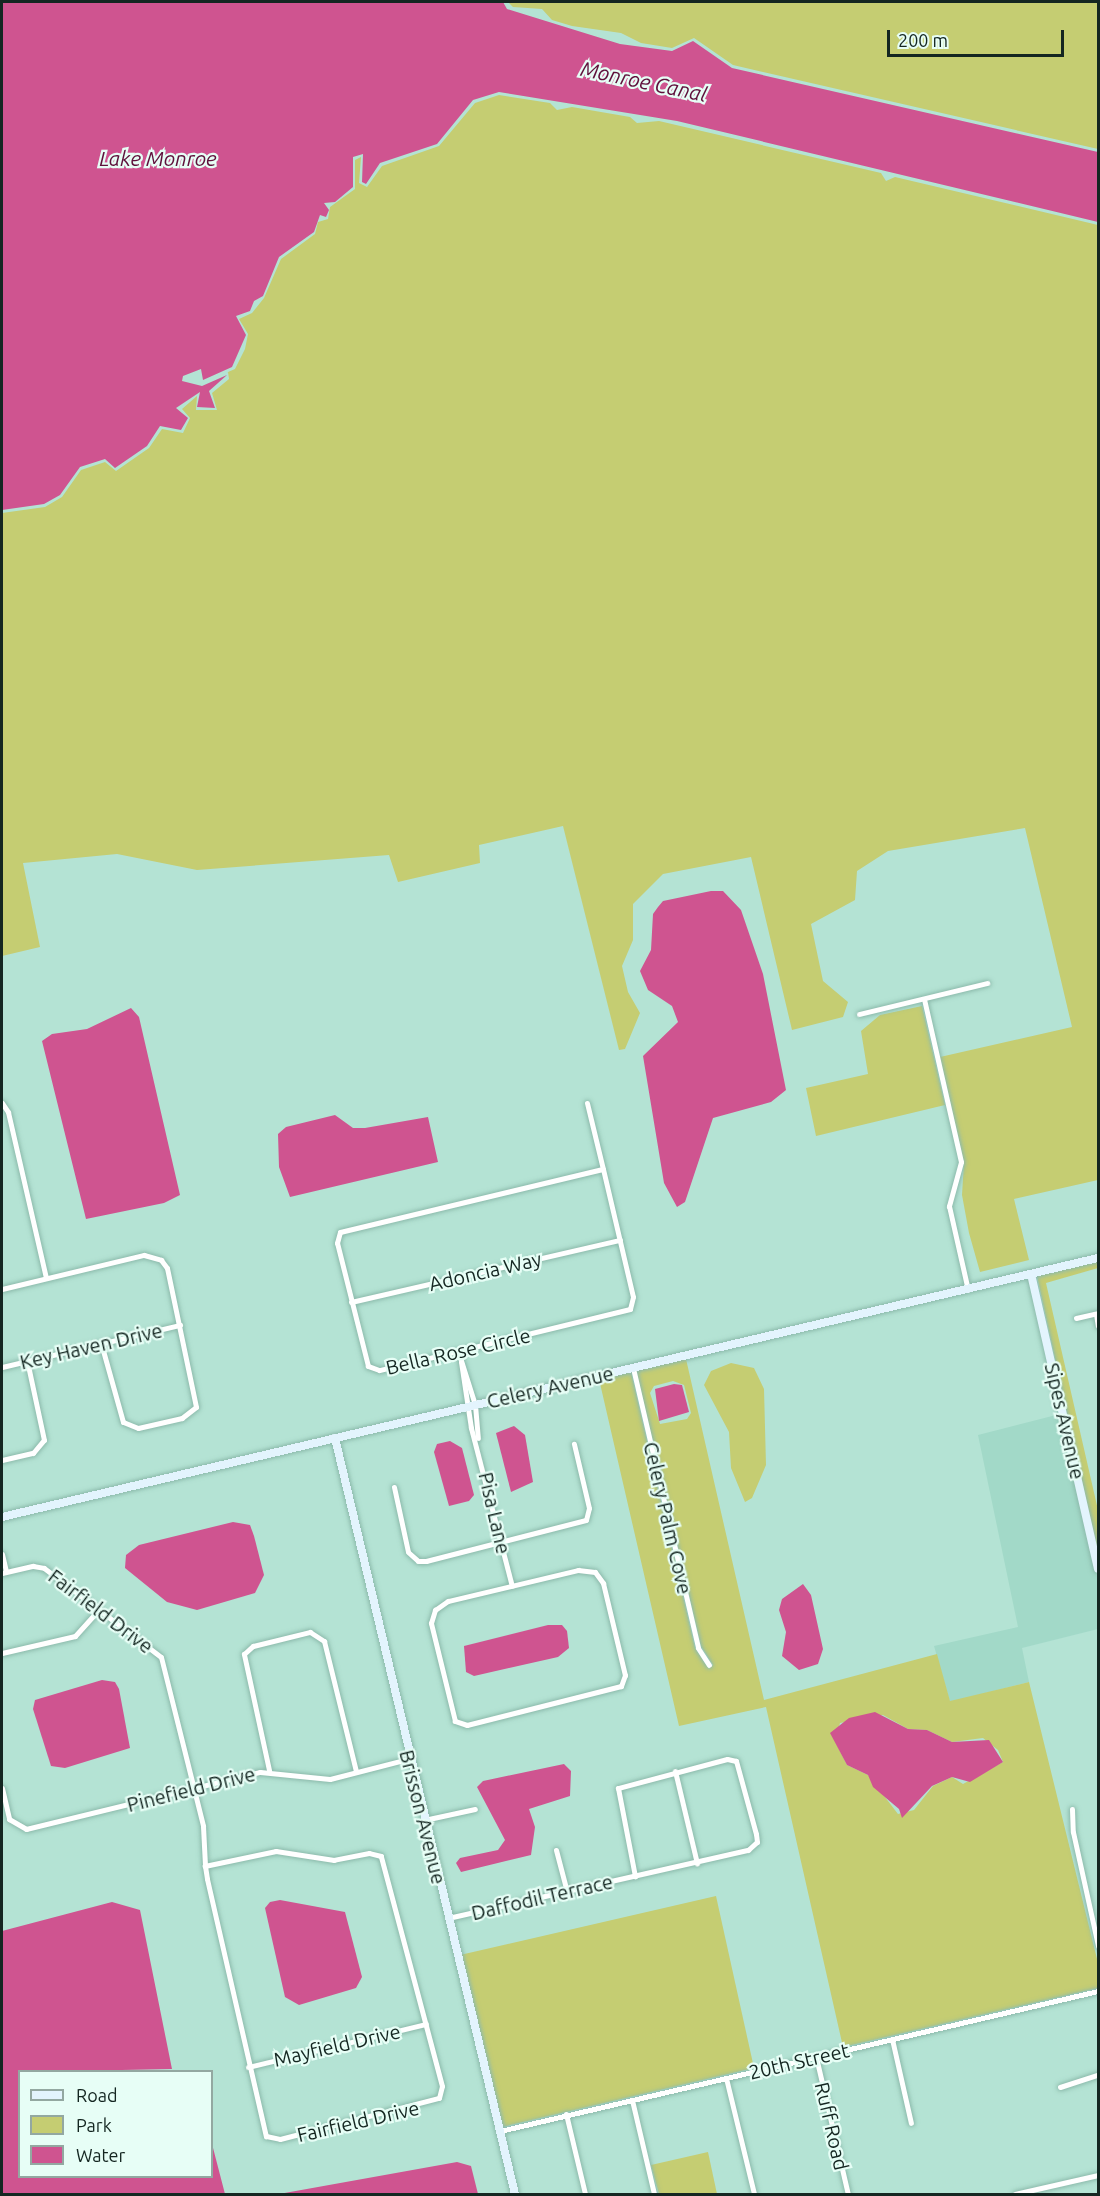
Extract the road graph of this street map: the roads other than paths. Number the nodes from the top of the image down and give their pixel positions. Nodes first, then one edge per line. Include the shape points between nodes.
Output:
1 (987, 983) dead end
2 (924, 999) junction
3 (859, 1014) dead end
4 (587, 1102) dead end
5 (2, 1103) edge
6 (603, 1169) junction
7 (620, 1240) junction
8 (1098, 1258) edge
9 (1031, 1274) junction
10 (46, 1278) junction
11 (2, 1289) edge
12 (968, 1290) junction
13 (351, 1302) junction
14 (1097, 1313) edge
15 (1076, 1318) dead end
16 (180, 1325) junction
17 (1098, 1326) edge
18 (101, 1343) junction
19 (458, 1351) junction
20 (27, 1361) junction
21 (2, 1367) edge
22 (633, 1368) junction
23 (470, 1406) junction
24 (335, 1438) junction
25 (574, 1444) dead end
26 (2, 1460) edge
27 (394, 1487) dead end
28 (2, 1517) edge
29 (502, 1543) junction
30 (2, 1554) edge
31 (1098, 1568) edge
32 (4, 1573) edge
33 (512, 1586) junction
34 (99, 1609) junction
35 (2, 1653) edge
36 (709, 1665) dead end
37 (408, 1759) junction
38 (269, 1770) junction
39 (356, 1771) junction
40 (675, 1771) junction
41 (2, 1788) edge
42 (194, 1788) junction
43 (475, 1809) dead end
44 (1072, 1809) dead end
45 (424, 1820) junction
46 (556, 1850) dead end
47 (697, 1863) junction
48 (205, 1866) junction
49 (635, 1876) junction
50 (567, 1893) junction
51 (448, 1918) junction
52 (1098, 1946) edge
53 (1098, 1991) edge
54 (426, 2024) junction
55 (892, 2039) junction
56 (816, 2057) junction
57 (249, 2067) junction
58 (1098, 2075) edge
59 (726, 2078) junction
60 (1060, 2087) dead end
61 (632, 2100) junction
62 (566, 2114) junction
63 (911, 2123) dead end
64 (500, 2131) junction
65 (1098, 2175) edge
66 (515, 2194) edge
67 (585, 2194) edge
68 (654, 2194) edge
69 (754, 2194) edge
70 (848, 2194) edge
71 (1014, 2194) edge

1 - 2 street
2 - 3 street
2 - 12 street via 961,1162 950,1212
4 - 6 street, Bella Rose Circle
5 - 10 street via 8,1112
6 - 7 street, Bella Rose Circle
6 - 13 street, Bella Rose Circle via 347,1228 340,1232 337,1243
7 - 13 street, Adoncia Way
7 - 19 street, Bella Rose Circle via 633,1297 630,1309
8 - 9 main road, Celery Avenue
9 - 12 main road, Celery Avenue
9 - 31 main road, Sipes Avenue
10 - 11 street
10 - 16 street via 153,1256 167,1268
12 - 22 main road, Celery Avenue
13 - 19 street, Bella Rose Circle via 364,1360 373,1369
14 - 15 street
14 - 17 street
16 - 18 street, Key Haven Drive
16 - 18 street via 197,1396 196,1407 182,1418 138,1428 123,1422
18 - 20 street, Key Haven Drive
19 - 23 street, Pisa Lane
20 - 21 street, Key Haven Drive
20 - 26 street via 44,1440 33,1453
22 - 23 main road, Celery Avenue
22 - 36 street, Celery Palm Cove via 698,1648
23 - 24 main road, Celery Avenue
23 - 29 street, Pisa Lane
24 - 28 main road, Celery Avenue
24 - 37 main road, Brisson Avenue
25 - 29 street via 589,1508 586,1520
27 - 29 street via 408,1552 418,1562
29 - 33 street, Pisa Lane
30 - 32 street, Fairfield Drive
32 - 34 street, Fairfield Drive via 39,1565
33 - 33 street via 578,1570 595,1572 603,1582 625,1681 616,1691 461,1725 451,1714 432,1616 448,1601
34 - 35 street via 75,1636
34 - 42 street, Fairfield Drive via 161,1657
37 - 39 street, Pinefield Drive
37 - 45 main road, Brisson Avenue
38 - 39 street, Pinefield Drive via 323,1779
38 - 39 street via 244,1654 253,1646 310,1632 324,1641
38 - 42 street, Pinefield Drive
40 - 47 street
40 - 47 street, Daffodil Terrace via 727,1759 736,1761 746,1789 757,1842 748,1850
40 - 49 street, Daffodil Terrace via 618,1788
41 - 42 street, Pinefield Drive via 9,1819 26,1829
42 - 48 street, Fairfield Drive via 204,1834
43 - 45 street
44 - 52 street via 1073,1833
45 - 51 main road, Brisson Avenue
46 - 50 street
47 - 49 street, Daffodil Terrace
48 - 54 street, Fairfield Drive via 276,1851 334,1860 369,1853 381,1856
48 - 57 street, Fairfield Drive
49 - 50 street, Daffodil Terrace
50 - 51 street, Daffodil Terrace
51 - 64 main road, Brisson Avenue
53 - 55 street, 20th Street
54 - 57 street, Mayfield Drive
54 - 57 street, Fairfield Drive via 442,2086 439,2098 312,2132 280,2139 266,2136
55 - 56 street, 20th Street
55 - 63 street
56 - 59 street, 20th Street
56 - 70 street, Ruff Road
58 - 60 street
59 - 61 street, 20th Street
59 - 69 street
61 - 62 street, 20th Street
61 - 68 street
62 - 64 street, 20th Street
62 - 67 street
64 - 66 main road, Brisson Avenue
65 - 71 street

